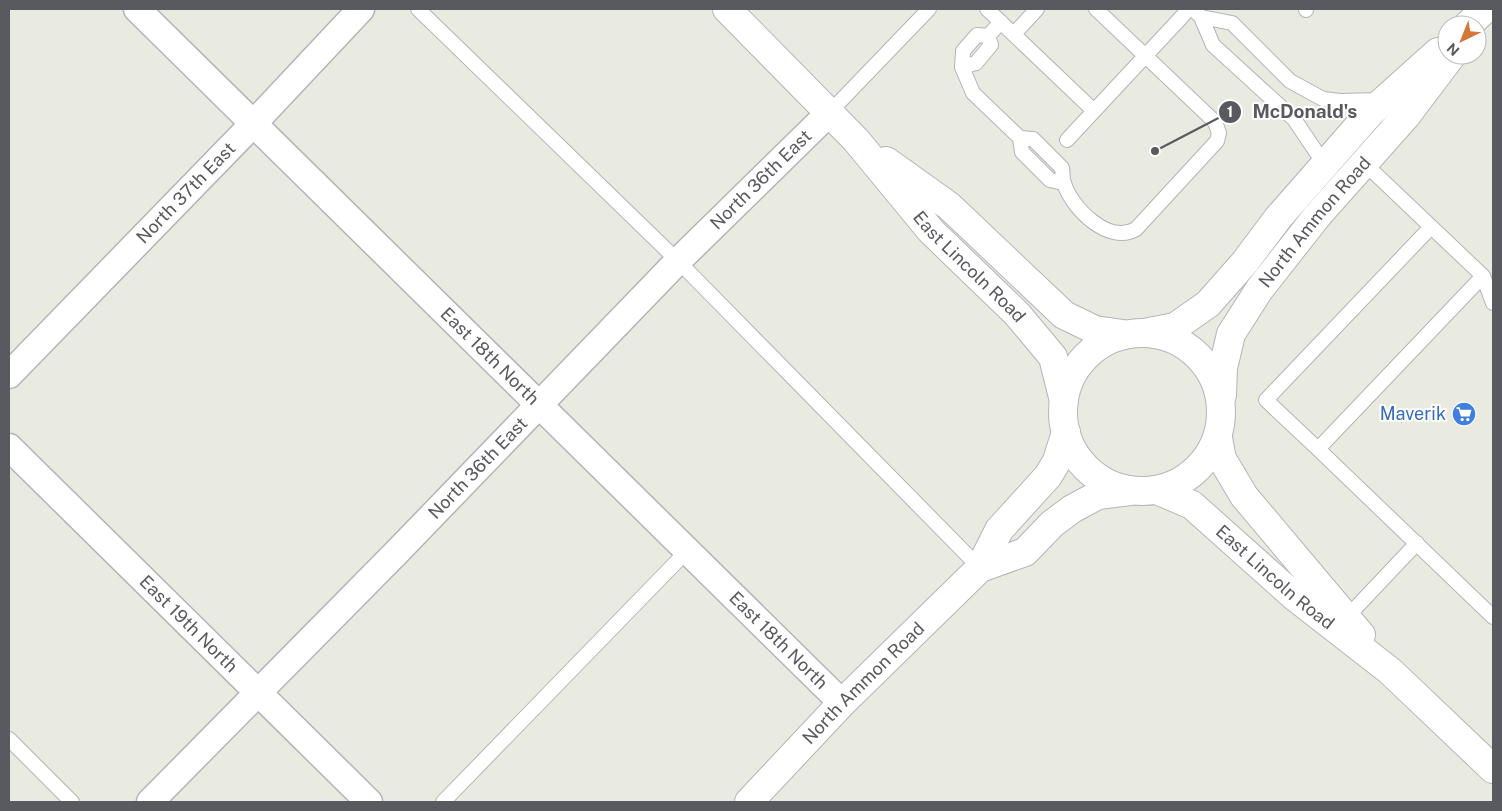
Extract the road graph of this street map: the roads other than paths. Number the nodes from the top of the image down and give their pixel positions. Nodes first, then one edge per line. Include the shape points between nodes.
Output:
1 (137, 9) edge
2 (361, 9) edge
3 (418, 9) edge
4 (728, 9) edge
5 (929, 9) edge
6 (987, 9) edge
7 (1037, 9) edge
8 (1096, 9) edge
9 (1194, 12) edge
10 (1001, 22) junction
11 (1014, 34) junction
12 (1437, 53) edge
13 (1146, 54) junction
14 (1444, 65) edge
15 (1385, 100) junction
16 (1094, 111) junction
17 (828, 114) junction
18 (253, 124) junction
19 (856, 140) junction
20 (1067, 140) dead end
21 (1364, 163) junction
22 (1325, 165) junction
23 (1431, 227) junction
24 (678, 261) junction
25 (1483, 276) junction
26 (1493, 303) edge
27 (1136, 333) junction
28 (9, 375) edge
29 (1064, 401) junction
30 (539, 405) junction
31 (1222, 409) junction
32 (1066, 432) junction
33 (1218, 438) junction
34 (9, 447) edge
35 (1318, 449) junction
36 (1131, 491) junction
37 (1158, 491) junction
38 (1417, 543) junction
39 (687, 551) junction
40 (980, 568) junction
41 (1491, 609) edge
42 (1347, 617) junction
43 (1390, 671) junction
44 (257, 692) junction
45 (842, 703) junction
46 (9, 739) edge
47 (1493, 769) edge
48 (72, 802) edge
49 (150, 802) edge
50 (368, 802) edge
51 (443, 802) edge
52 (750, 802) edge

1 - 18 street, East 18th North
2 - 18 street, North 37th East
3 - 24 lane
4 - 17 main road, East Lincoln Road
5 - 17 lane
6 - 10 lane
7 - 11 lane
8 - 13 lane
9 - 13 lane
9 - 15 lane via 1232,23 1290,80 1323,99
9 - 22 lane via 1213,45 1294,119
10 - 11 lane
10 - 13 lane via 988,36 977,35 963,51 962,67 973,92 1020,138 1033,139 1062,168 1063,183 1076,206 1090,220 1109,231 1128,234 1217,141 1218,133 1215,122
11 - 16 lane
12 - 15 main road, North Ammon Road
13 - 16 lane
14 - 21 main road, North Ammon Road via 1406,116
15 - 22 main road, North Ammon Road
16 - 20 lane
17 - 19 main road, East Lincoln Road
17 - 24 street, North 36th East
18 - 28 street, North 37th East
18 - 30 street, East 18th North
19 - 27 main road, East Lincoln Road via 949,206 1064,315 1095,330
19 - 29 main road, East Lincoln Road via 931,231 1017,314 1053,357
21 - 23 lane
21 - 31 main road, North Ammon Road via 1283,260 1231,334 1223,368
22 - 27 main road, North Ammon Road via 1208,304 1175,327
23 - 25 lane
23 - 35 lane via 1266,400
24 - 30 street, North 36th East
24 - 40 lane
25 - 26 lane
25 - 35 lane
27 - 29 main road via 1100,344 1079,362 1066,387
27 - 31 main road via 1173,338 1194,351 1210,370 1220,393
29 - 32 main road via 1062,414
30 - 39 street, East 18th North
30 - 44 street, North 36th East
31 - 33 main road
32 - 36 main road via 1068,442 1082,465 1104,482
32 - 40 main road, North Ammon Road via 1057,461 1048,476 999,530
33 - 37 main road via 1203,464 1184,480
33 - 42 main road, East Lincoln Road via 1222,459 1244,496
34 - 44 street, East 19th North
35 - 38 lane
36 - 37 main road
36 - 40 main road, North Ammon Road via 1098,496 1072,509 1025,552
37 - 43 main road, East Lincoln Road via 1192,505 1295,597
38 - 41 lane
38 - 42 lane
39 - 45 street, East 18th North
39 - 51 lane
40 - 45 main road, North Ammon Road
42 - 43 main road, East Lincoln Road
43 - 47 main road, East Lincoln Road
44 - 49 street, North 36th East
44 - 50 street, East 19th North
45 - 52 main road, North Ammon Road
46 - 48 lane

